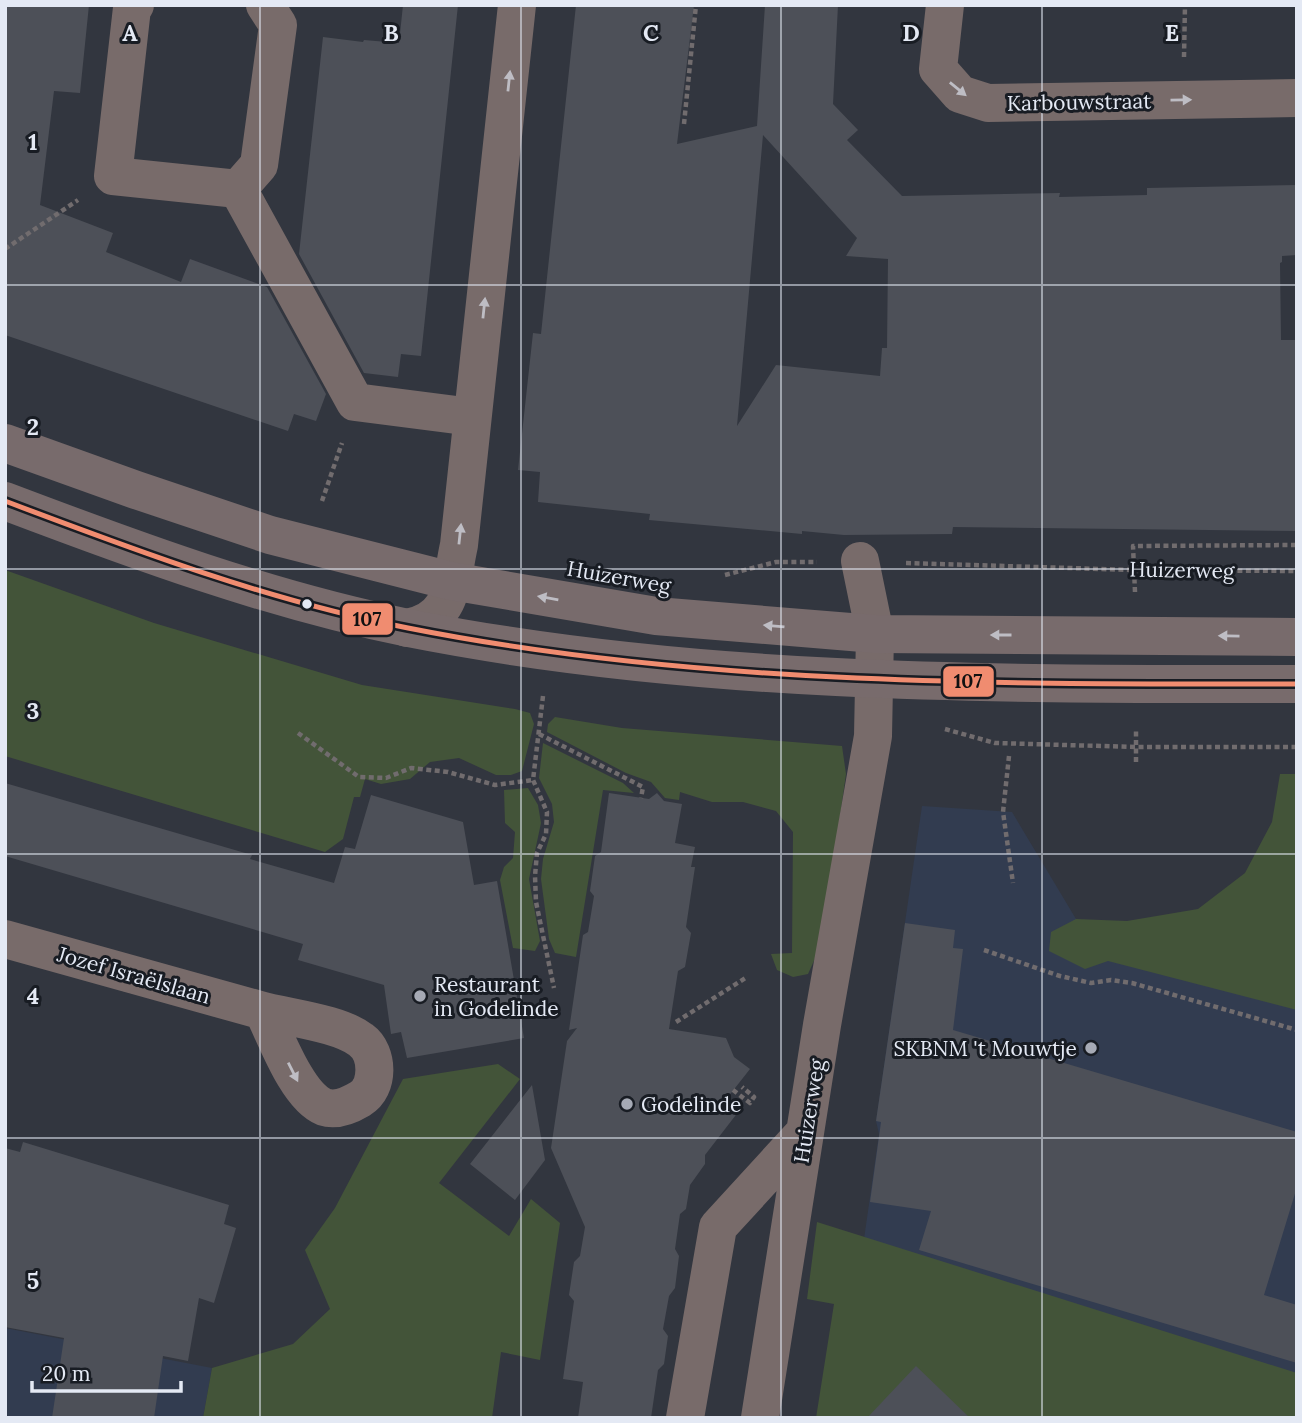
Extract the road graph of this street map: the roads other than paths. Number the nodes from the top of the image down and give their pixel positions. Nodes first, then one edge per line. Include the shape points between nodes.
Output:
1 (135, 5) edge
2 (265, 5) edge
3 (517, 5) edge
4 (945, 5) edge
5 (1297, 98) edge
6 (238, 189) junction
7 (472, 417) junction
8 (5, 443) edge
9 (5, 501) edge
10 (860, 561) road end
11 (451, 581) junction
12 (407, 628) junction
13 (875, 635) junction
14 (1297, 637) edge
15 (874, 680) junction
16 (1297, 684) edge
17 (5, 939) edge
18 (263, 1011) dead end
19 (805, 1132) junction
20 (685, 1418) edge
21 (760, 1418) edge

1 - 6 street via 113,176
2 - 6 street via 278,25 259,165
7 -> 3 street
4 -> 5 street, Karbouwstraat via 938,69 960,94 988,103
6 - 7 street via 355,402
11 -> 7 street
8 - 11 main road, Huizerweg via 270,536
9 - 12 main road via 261,592
10 - 13 street
11 - 12 street via 438,615
13 -> 11 main road, Huizerweg via 656,616
12 - 15 main road via 549,653
14 -> 13 main road, Huizerweg
13 - 15 street, Huizerweg
15 - 16 main road
15 - 19 street, Huizerweg via 873,736
17 - 18 street, Jozef Israëlslaan
19 - 20 street via 718,1227
19 - 21 street, Huizerweg

